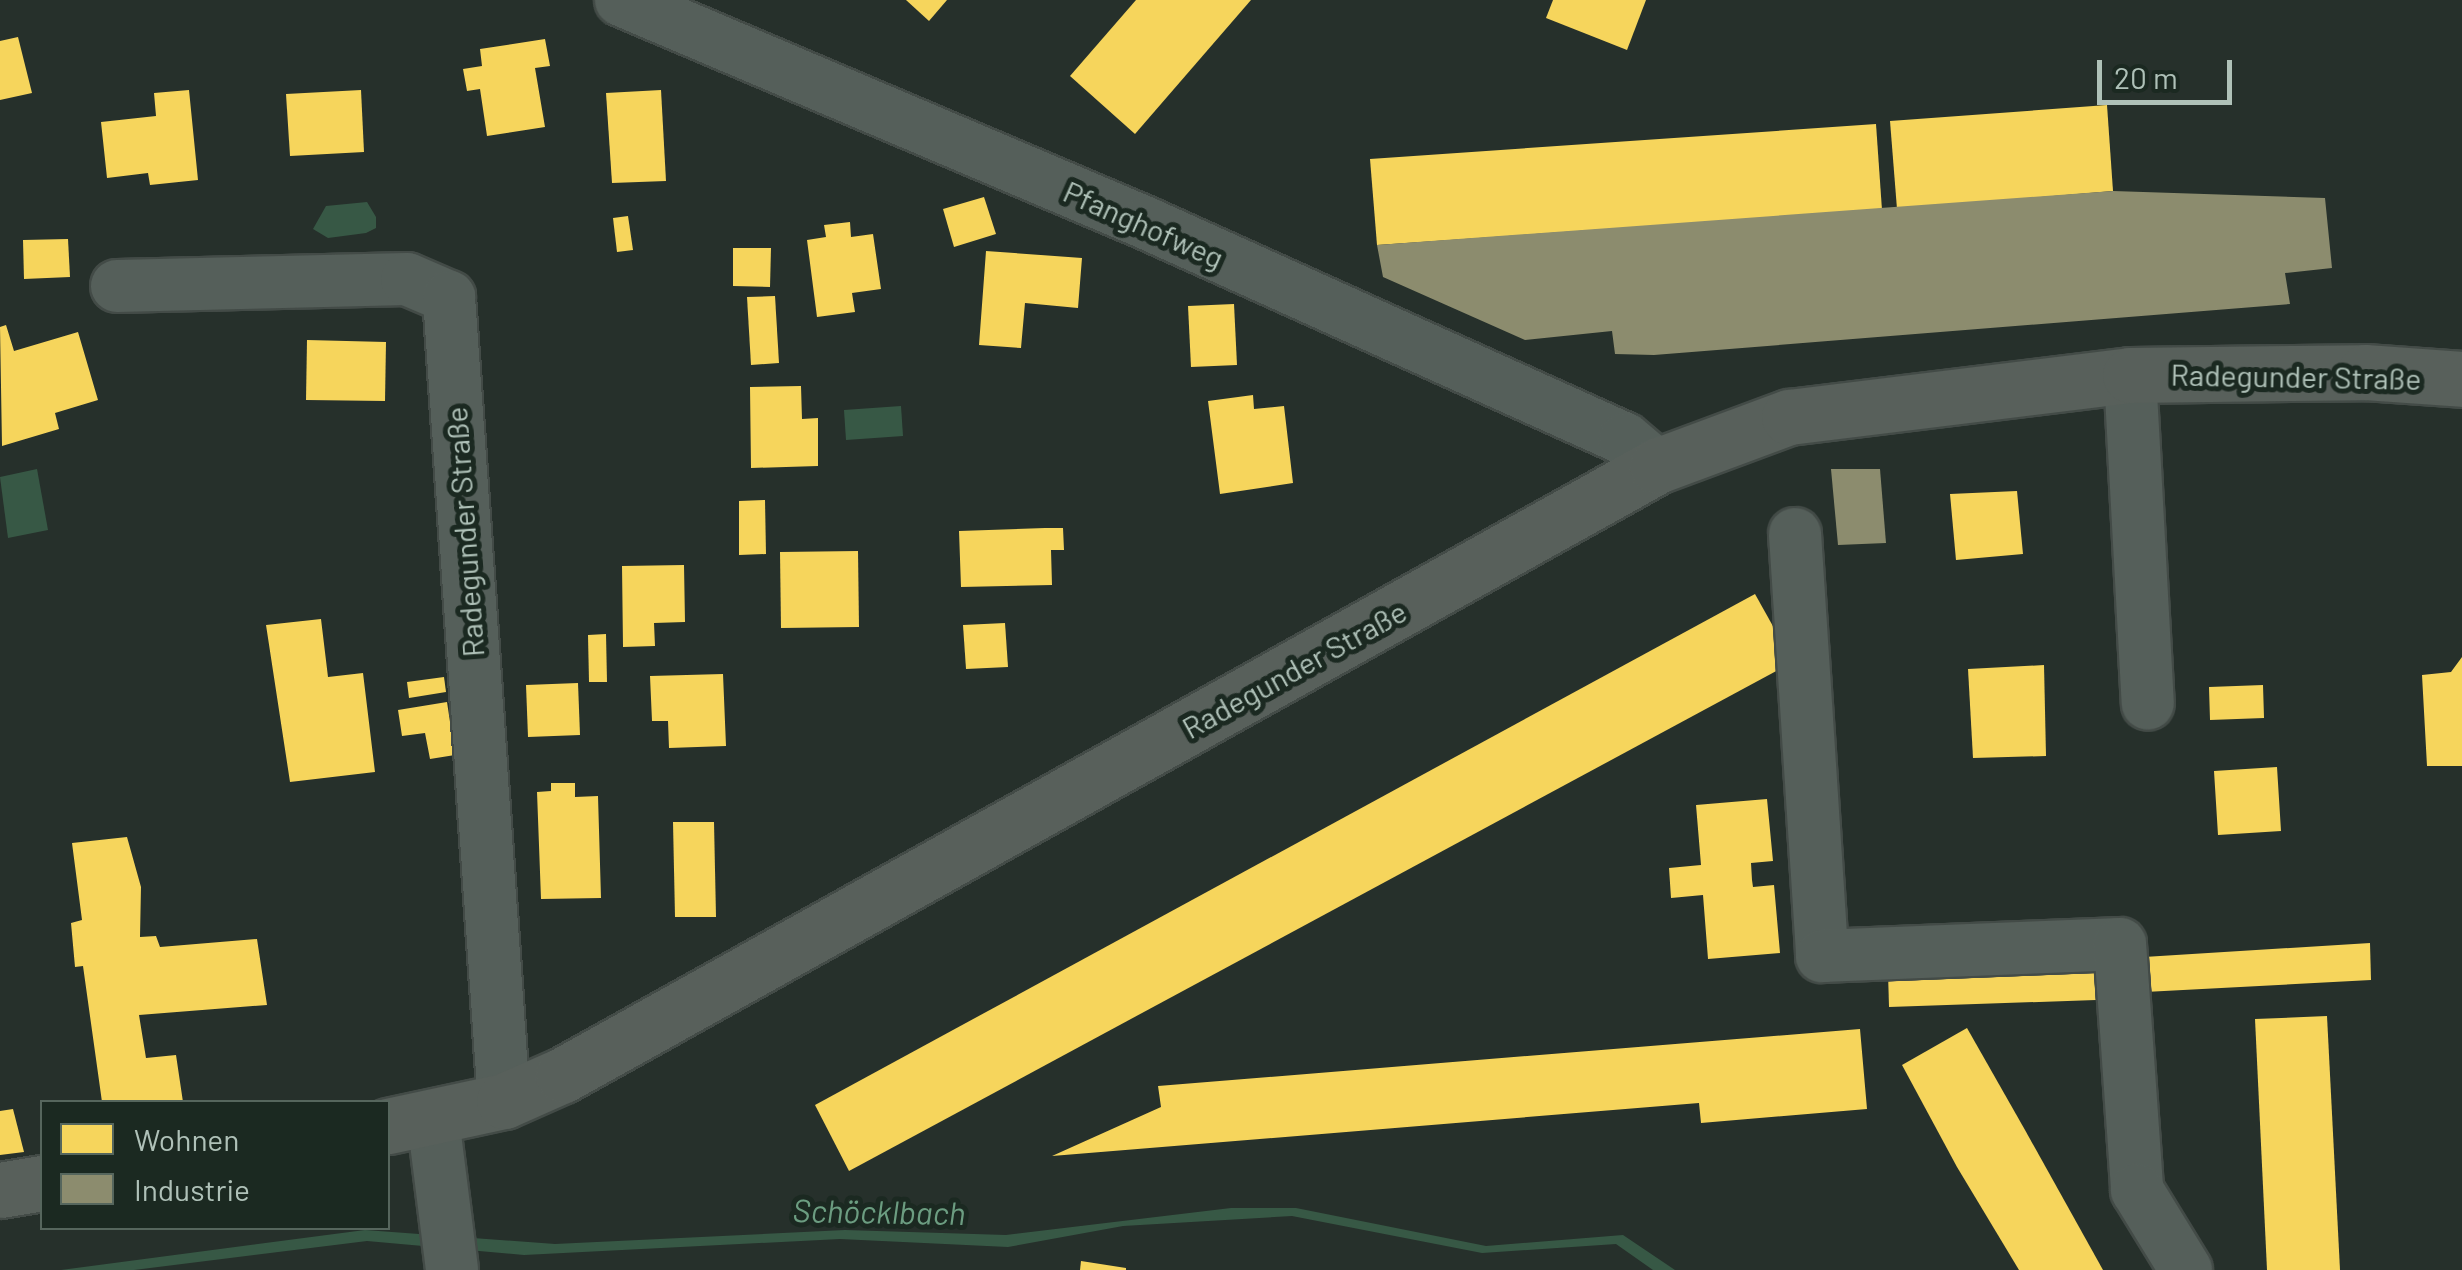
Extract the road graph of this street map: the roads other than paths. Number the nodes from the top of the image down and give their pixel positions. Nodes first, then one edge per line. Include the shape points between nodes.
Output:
1 (621, 0) edge
2 (116, 286) dead end
3 (2130, 375) junction
4 (2462, 379) edge
5 (1658, 466) junction
6 (1796, 534) dead end
7 (2148, 704) dead end
8 (504, 1101) junction
9 (410, 1122) edge
10 (40, 1182) edge
11 (0, 1190) edge
12 (452, 1270) edge
13 (2186, 1270) edge

1 - 5 street, Pfanghofweg via 1146,223 1625,439
2 - 8 street, Radegunder Straße via 406,279 449,297
3 - 4 main road, Radegunder Straße via 2365,372
3 - 5 main road, Radegunder Straße via 1789,417
3 - 7 street, Radegunder Straße via 2120,453
5 - 8 main road, Radegunder Straße via 563,1076
6 - 13 street via 1822,956 2120,944 2137,1190
8 - 9 main road, Radegunder Straße
9 - 12 street via 442,1199
10 - 11 main road

